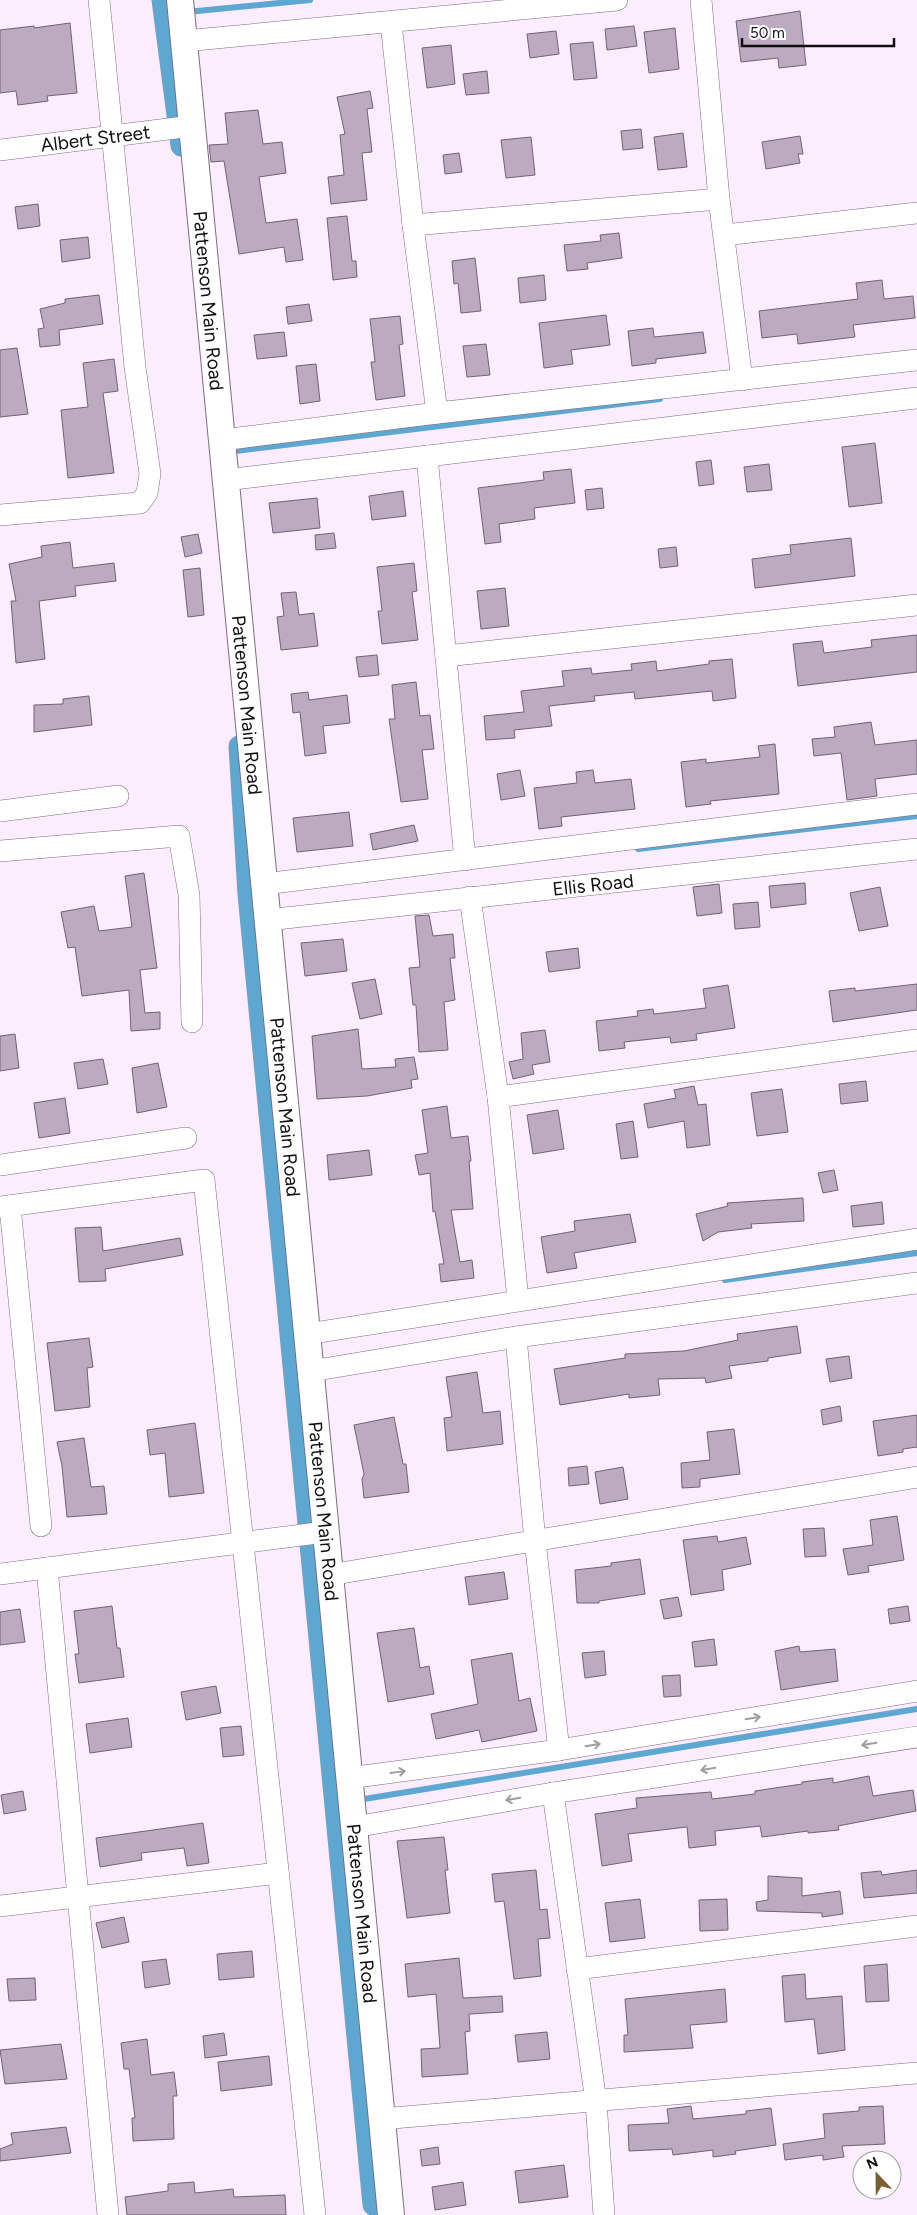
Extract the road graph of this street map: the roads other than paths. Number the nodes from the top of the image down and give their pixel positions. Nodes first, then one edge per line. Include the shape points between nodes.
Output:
1 (99, 0) edge
2 (180, 0) edge
3 (617, 0) edge
4 (701, 0) edge
5 (391, 22) junction
6 (184, 41) junction
7 (187, 126) junction
8 (113, 135) junction
9 (0, 150) edge
10 (719, 199) junction
11 (917, 213) edge
12 (413, 225) junction
13 (725, 235) junction
14 (917, 360) edge
15 (742, 380) junction
16 (917, 398) edge
17 (437, 413) junction
18 (427, 456) junction
19 (224, 457) junction
20 (0, 515) edge
21 (917, 605) edge
22 (446, 656) junction
23 (118, 796) dead end
24 (917, 804) edge
25 (0, 811) edge
26 (917, 849) edge
27 (0, 850) edge
28 (465, 860) junction
29 (264, 884) junction
30 (470, 897) junction
31 (267, 920) junction
32 (192, 1022) dead end
33 (917, 1040) edge
34 (498, 1097) junction
35 (186, 1138) dead end
36 (0, 1165) edge
37 (5, 1206) edge
38 (917, 1239) edge
39 (917, 1283) edge
40 (518, 1300) junction
41 (307, 1334) junction
42 (516, 1337) junction
43 (311, 1371) junction
44 (917, 1478) edge
45 (41, 1526) dead end
46 (320, 1532) junction
47 (247, 1541) junction
48 (535, 1541) junction
49 (47, 1568) junction
50 (0, 1574) edge
51 (329, 1575) junction
52 (917, 1691) edge
53 (917, 1736) edge
54 (559, 1750) junction
55 (350, 1783) junction
56 (553, 1792) junction
57 (353, 1821) junction
58 (278, 1873) junction
59 (79, 1897) junction
60 (0, 1906) edge
61 (917, 1926) edge
62 (577, 1969) junction
63 (917, 2073) edge
64 (596, 2102) junction
65 (381, 2119) junction
66 (108, 2215) edge
67 (315, 2215) edge
68 (391, 2215) edge
69 (604, 2215) edge

1 - 8 street
2 - 6 street, Pattenson Main Road
3 - 5 street
4 - 10 street
5 - 6 street
5 - 12 street
6 - 7 street, Pattenson Main Road
7 - 8 street, Albert Street
7 - 19 street, Pattenson Main Road
8 - 9 street, Albert Street
8 - 20 street via 135,367 150,474 147,493 140,503
10 - 12 street
10 - 13 street
11 - 13 street
12 - 17 street
13 - 15 street
14 - 15 street
15 - 17 street
16 - 18 street
17 - 19 street
18 - 19 street
18 - 22 street
19 - 29 street, Pattenson Main Road
21 - 22 street
22 - 28 street
23 - 25 street
24 - 28 street
26 - 30 street, Ellis Road
27 - 32 street via 179,836 189,895
28 - 29 street
29 - 31 street, Pattenson Main Road
30 - 31 street, Ellis Road
30 - 34 street
31 - 41 street, Pattenson Main Road
33 - 34 street
34 - 40 street
35 - 36 street
37 - 45 street
37 - 47 street via 204,1180
38 - 40 street
39 - 42 street
40 - 41 street
41 - 43 street, Pattenson Main Road
42 - 43 street
42 - 48 street
43 - 46 street, Pattenson Main Road
44 - 48 street
46 - 47 street
46 - 51 street, Pattenson Main Road
47 - 49 street
47 - 58 street
48 - 51 street
48 - 54 street
49 - 50 street
49 - 59 street
51 - 55 street, Pattenson Main Road
54 -> 52 street
53 -> 56 street
55 -> 54 street
55 - 57 street, Pattenson Main Road
56 -> 57 street
56 - 62 street
57 - 65 street, Pattenson Main Road
58 - 59 street
58 - 67 street
59 - 60 street
59 - 66 street
61 - 62 street
62 - 64 street
63 - 64 street
64 - 65 street
64 - 69 street
65 - 68 street, Pattenson Main Road

